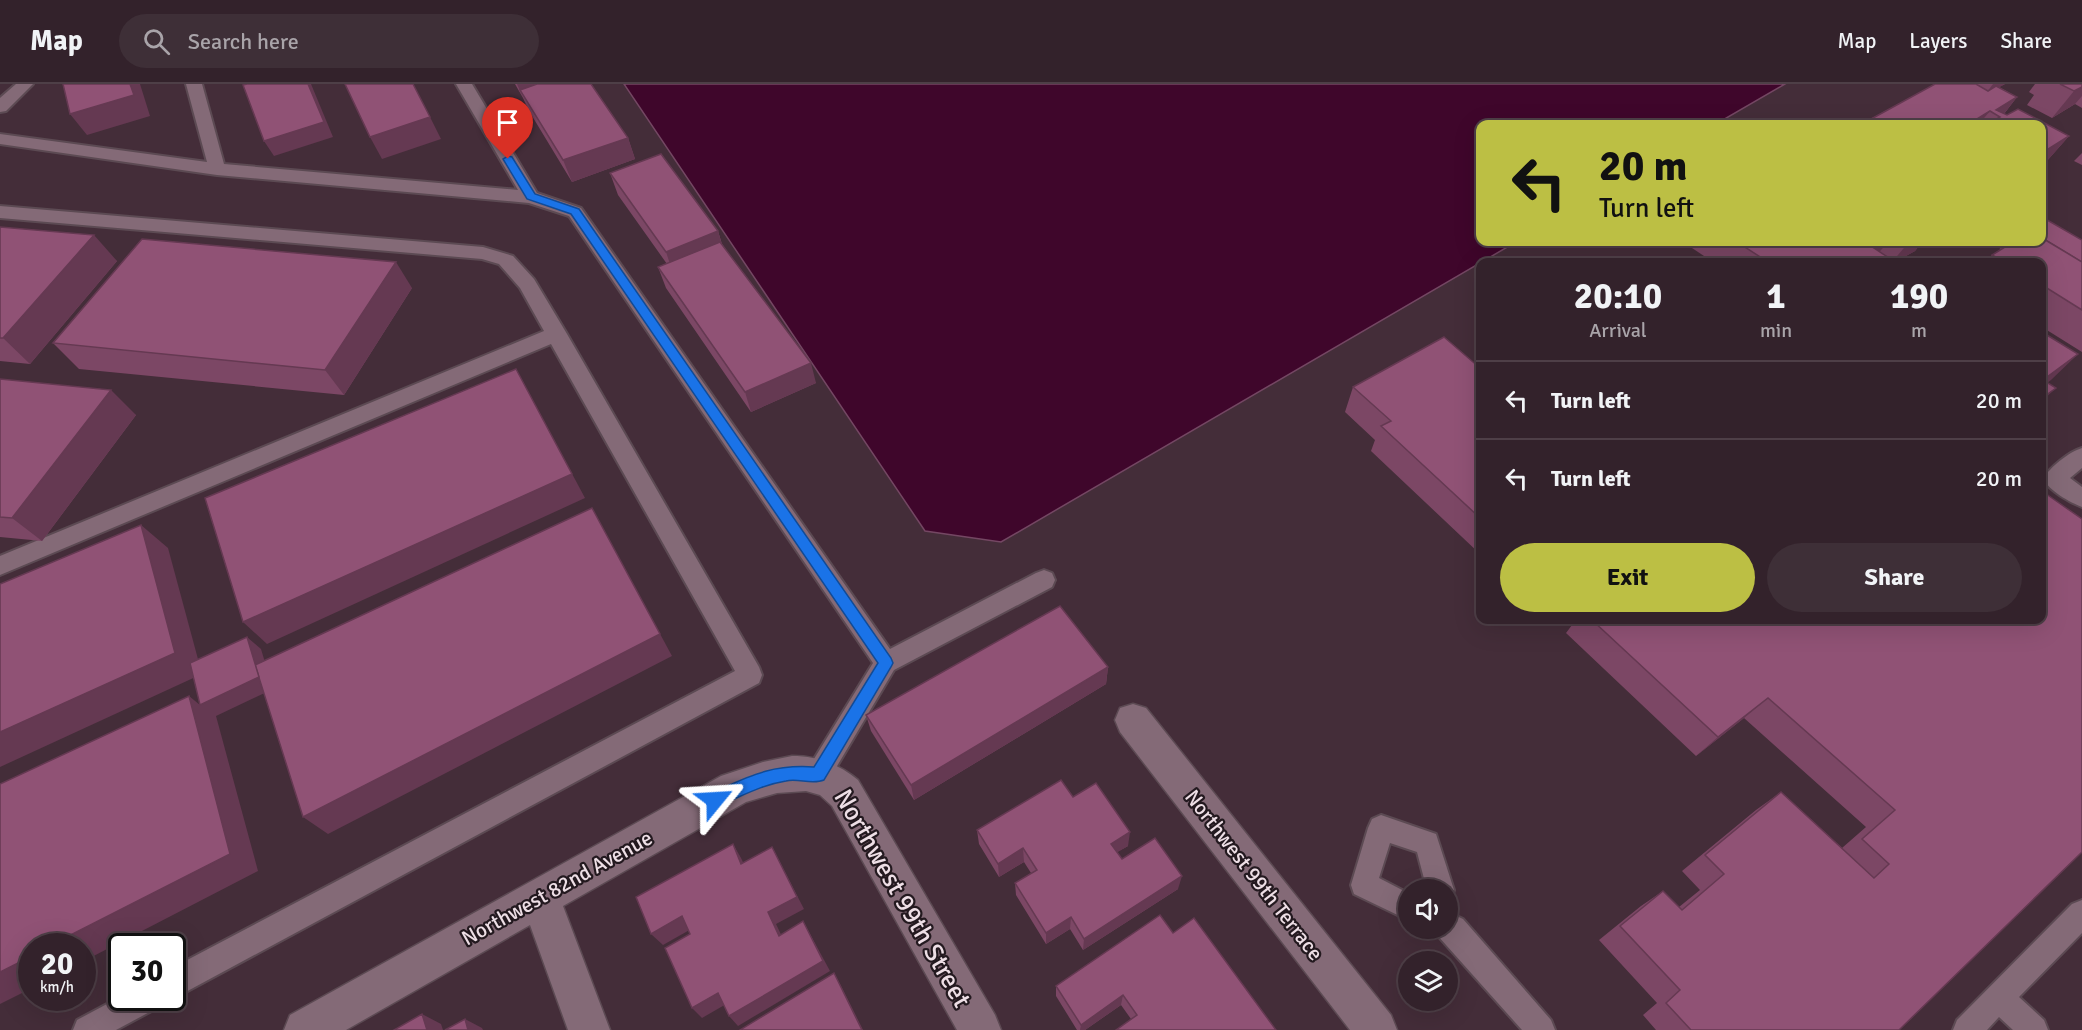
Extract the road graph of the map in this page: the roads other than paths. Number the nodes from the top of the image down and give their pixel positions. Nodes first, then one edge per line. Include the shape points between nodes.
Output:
1 (25, 84) edge
2 (194, 84) edge
3 (464, 84) edge
4 (0, 107) edge
5 (0, 139) edge
6 (216, 169) junction
7 (531, 197) junction
8 (0, 212) edge
9 (556, 334) junction
10 (2082, 456) edge
11 (2082, 498) edge
12 (0, 566) edge
13 (1044, 580) dead end
14 (886, 663) junction
15 (1133, 720) dead end
16 (818, 775) junction
17 (1438, 879) edge
18 (540, 897) junction
19 (1398, 902) edge
20 (2082, 914) edge
21 (1458, 933) edge
22 (186, 977) edge
23 (1999, 997) junction
24 (123, 1011) edge
25 (87, 1030) edge
26 (305, 1030) edge
27 (589, 1030) edge
28 (980, 1030) edge
29 (1376, 1030) edge
30 (1541, 1030) edge
31 (1967, 1030) edge
32 (2034, 1030) edge

1 - 4 lane
2 - 6 lane
3 - 7 lane
5 - 6 lane
6 - 7 lane
7 - 14 lane via 575,212
8 - 9 lane via 483,254 506,260 527,284
9 - 12 lane
9 - 22 lane via 750,675
10 - 11 lane via 2054,479
13 - 14 lane
14 - 16 lane
15 - 29 street, Northwest 99th Terrace
16 - 18 street, Northwest 82nd Avenue via 790,773 761,778 734,789
16 - 28 street, Northwest 99th Street via 834,781 845,793
17 - 19 lane via 1427,843 1381,828 1364,885
18 - 26 street, Northwest 82nd Avenue
18 - 27 street
20 - 23 lane
21 - 30 lane
23 - 31 lane
23 - 32 lane
24 - 25 lane

